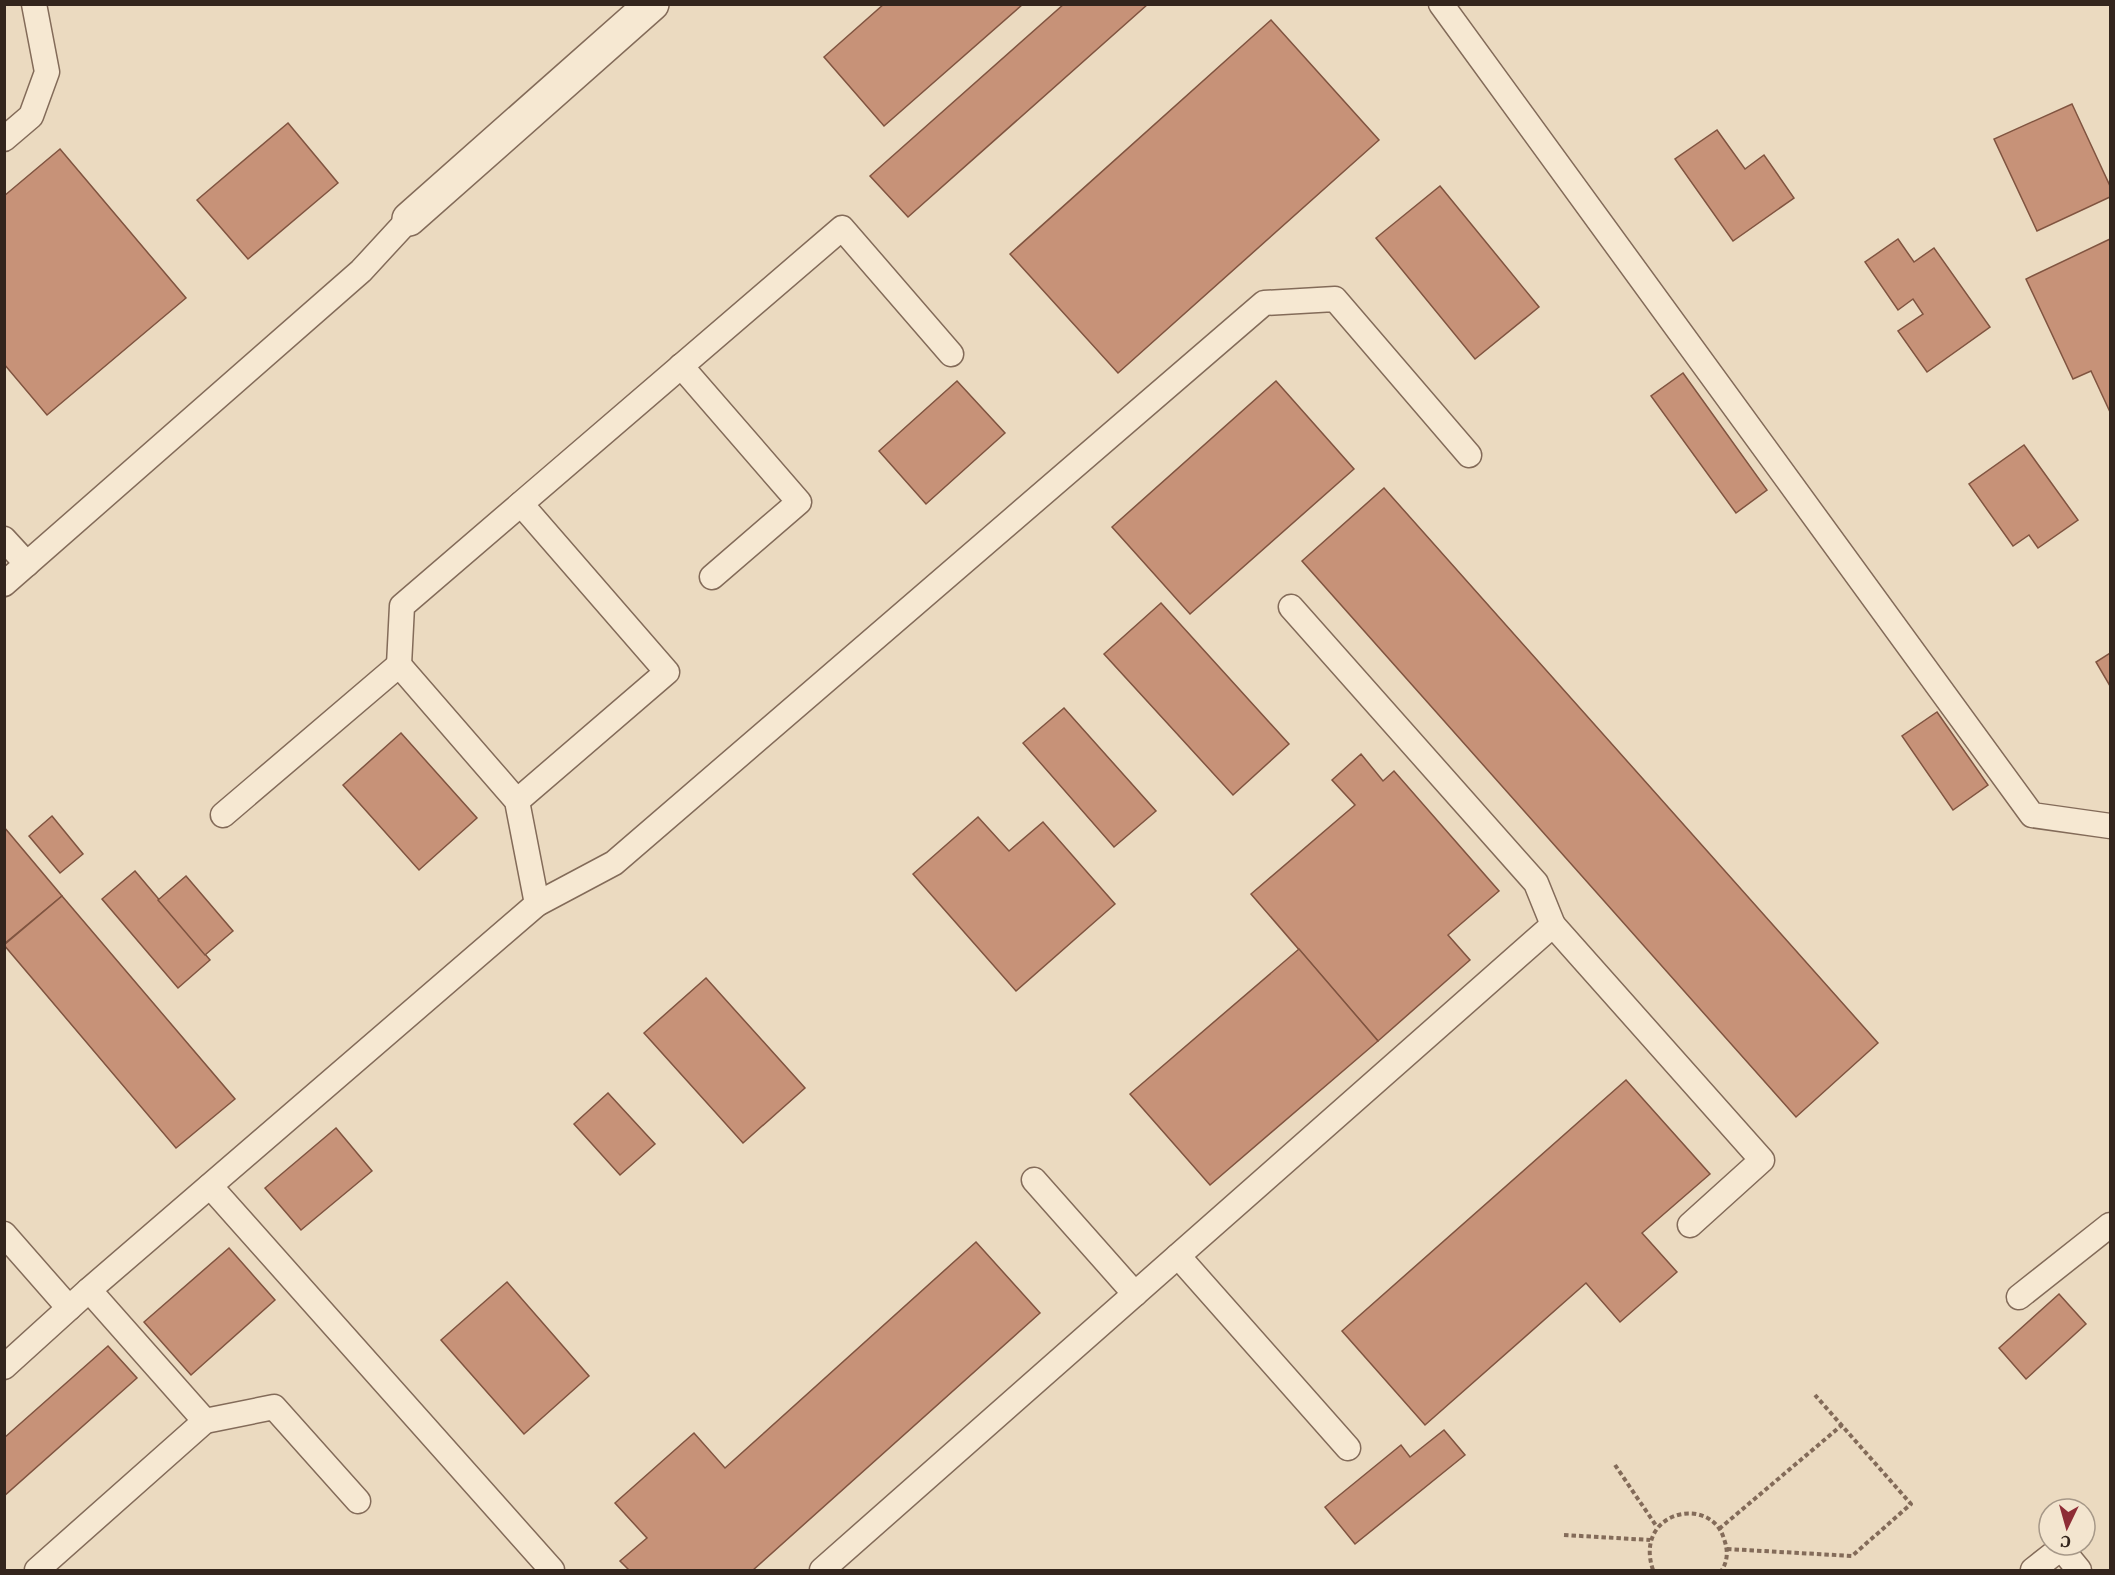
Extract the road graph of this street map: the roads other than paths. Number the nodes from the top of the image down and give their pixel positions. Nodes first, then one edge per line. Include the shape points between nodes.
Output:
1 (34, 4) edge
2 (652, 4) edge
3 (1441, 4) edge
4 (4, 139) edge
5 (409, 219) joint
6 (951, 354) dead end
7 (681, 366) junction
8 (1469, 455) dead end
9 (521, 504) junction
10 (4, 539) edge
11 (27, 564) junction
12 (712, 577) dead end
13 (4, 584) edge
14 (1291, 607) dead end
15 (399, 664) junction
16 (517, 801) junction
17 (224, 815) dead end
18 (2110, 826) edge
19 (537, 904) junction
20 (1553, 925) junction
21 (1034, 1180) dead end
22 (210, 1186) junction
23 (1690, 1225) dead end
24 (2110, 1225) edge
25 (4, 1234) edge
26 (1178, 1256) junction
27 (89, 1290) junction
28 (1135, 1294) junction
29 (2019, 1297) dead end
30 (69, 1308) junction
31 (4, 1367) edge
32 (205, 1421) junction
33 (1348, 1448) dead end
34 (358, 1501) dead end
35 (37, 1570) edge
36 (552, 1570) edge
37 (822, 1570) edge
38 (2033, 1570) edge
39 (2079, 1570) edge

1 - 4 lane via 47,72 31,116
2 - 5 street
3 - 18 lane via 2032,815
5 - 11 lane via 361,271
6 - 7 lane via 842,228
7 - 9 lane
7 - 12 lane via 799,502
8 - 19 lane via 1335,299 1264,303 614,863
9 - 15 lane via 402,606
9 - 16 lane via 667,672
10 - 11 lane
11 - 13 lane
14 - 20 lane via 1536,883
15 - 16 lane
15 - 17 lane
16 - 19 lane
19 - 22 lane
20 - 23 lane via 1762,1160
20 - 26 lane
21 - 28 lane
22 - 27 lane
22 - 36 lane
24 - 29 lane
25 - 30 lane
26 - 28 lane
26 - 33 lane
27 - 30 lane
27 - 32 lane
28 - 37 lane
30 - 31 lane
32 - 34 lane via 274,1407
32 - 35 lane
38 - 39 lane via 2061,1548

